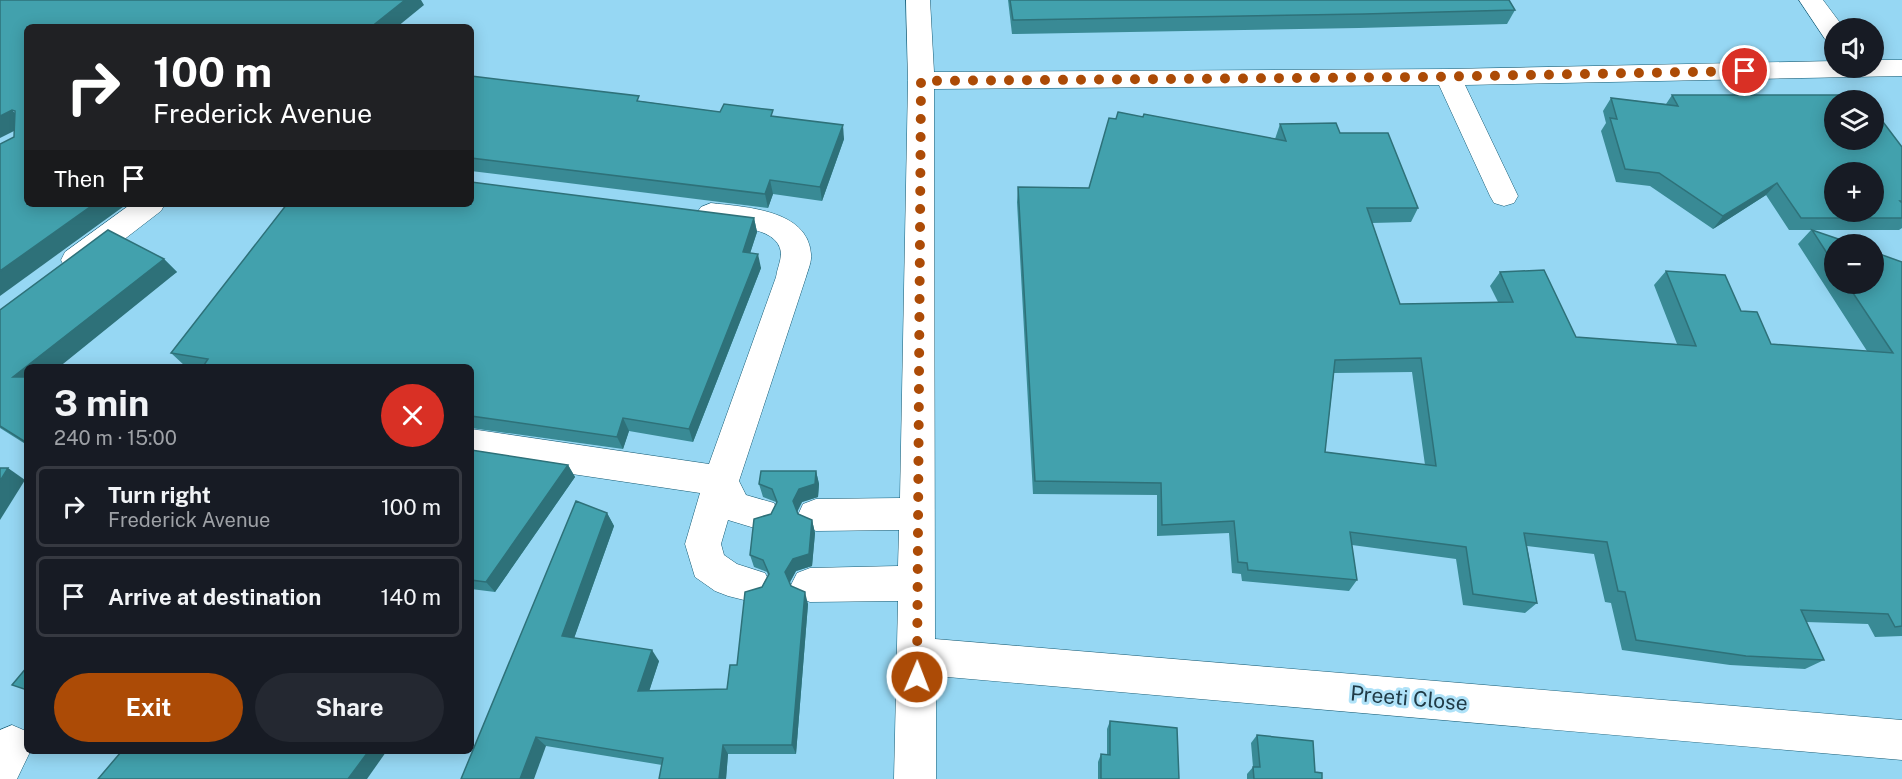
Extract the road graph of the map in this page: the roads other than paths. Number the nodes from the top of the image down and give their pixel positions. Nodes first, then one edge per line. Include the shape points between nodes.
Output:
1 (918, 0) edge
2 (1811, 0) edge
3 (1824, 19) edge
4 (1824, 69) edge
5 (1884, 70) edge
6 (1899, 72) edge
7 (1448, 77) junction
8 (921, 81) junction
9 (1504, 196) dead end
10 (147, 207) edge
11 (682, 210) edge
12 (57, 274) edge
13 (474, 444) edge
14 (721, 481) junction
15 (761, 514) edge
16 (920, 514) junction
17 (816, 515) dead end
18 (918, 583) junction
19 (752, 585) dead end
20 (810, 585) dead end
21 (917, 656) junction
22 (1902, 740) edge
23 (915, 779) edge

1 - 8 street
2 - 3 street
4 - 7 street
5 - 6 street
7 - 8 street
7 - 9 street
8 - 16 street
10 - 12 street
11 - 14 street via 764,220 785,231 796,252 791,277
13 - 14 street
14 - 15 street via 726,500 741,511
14 - 19 street via 703,544 708,565 728,579
16 - 17 street
16 - 18 street
18 - 20 street
18 - 21 street
21 - 22 street, Preeti Close
21 - 23 street

